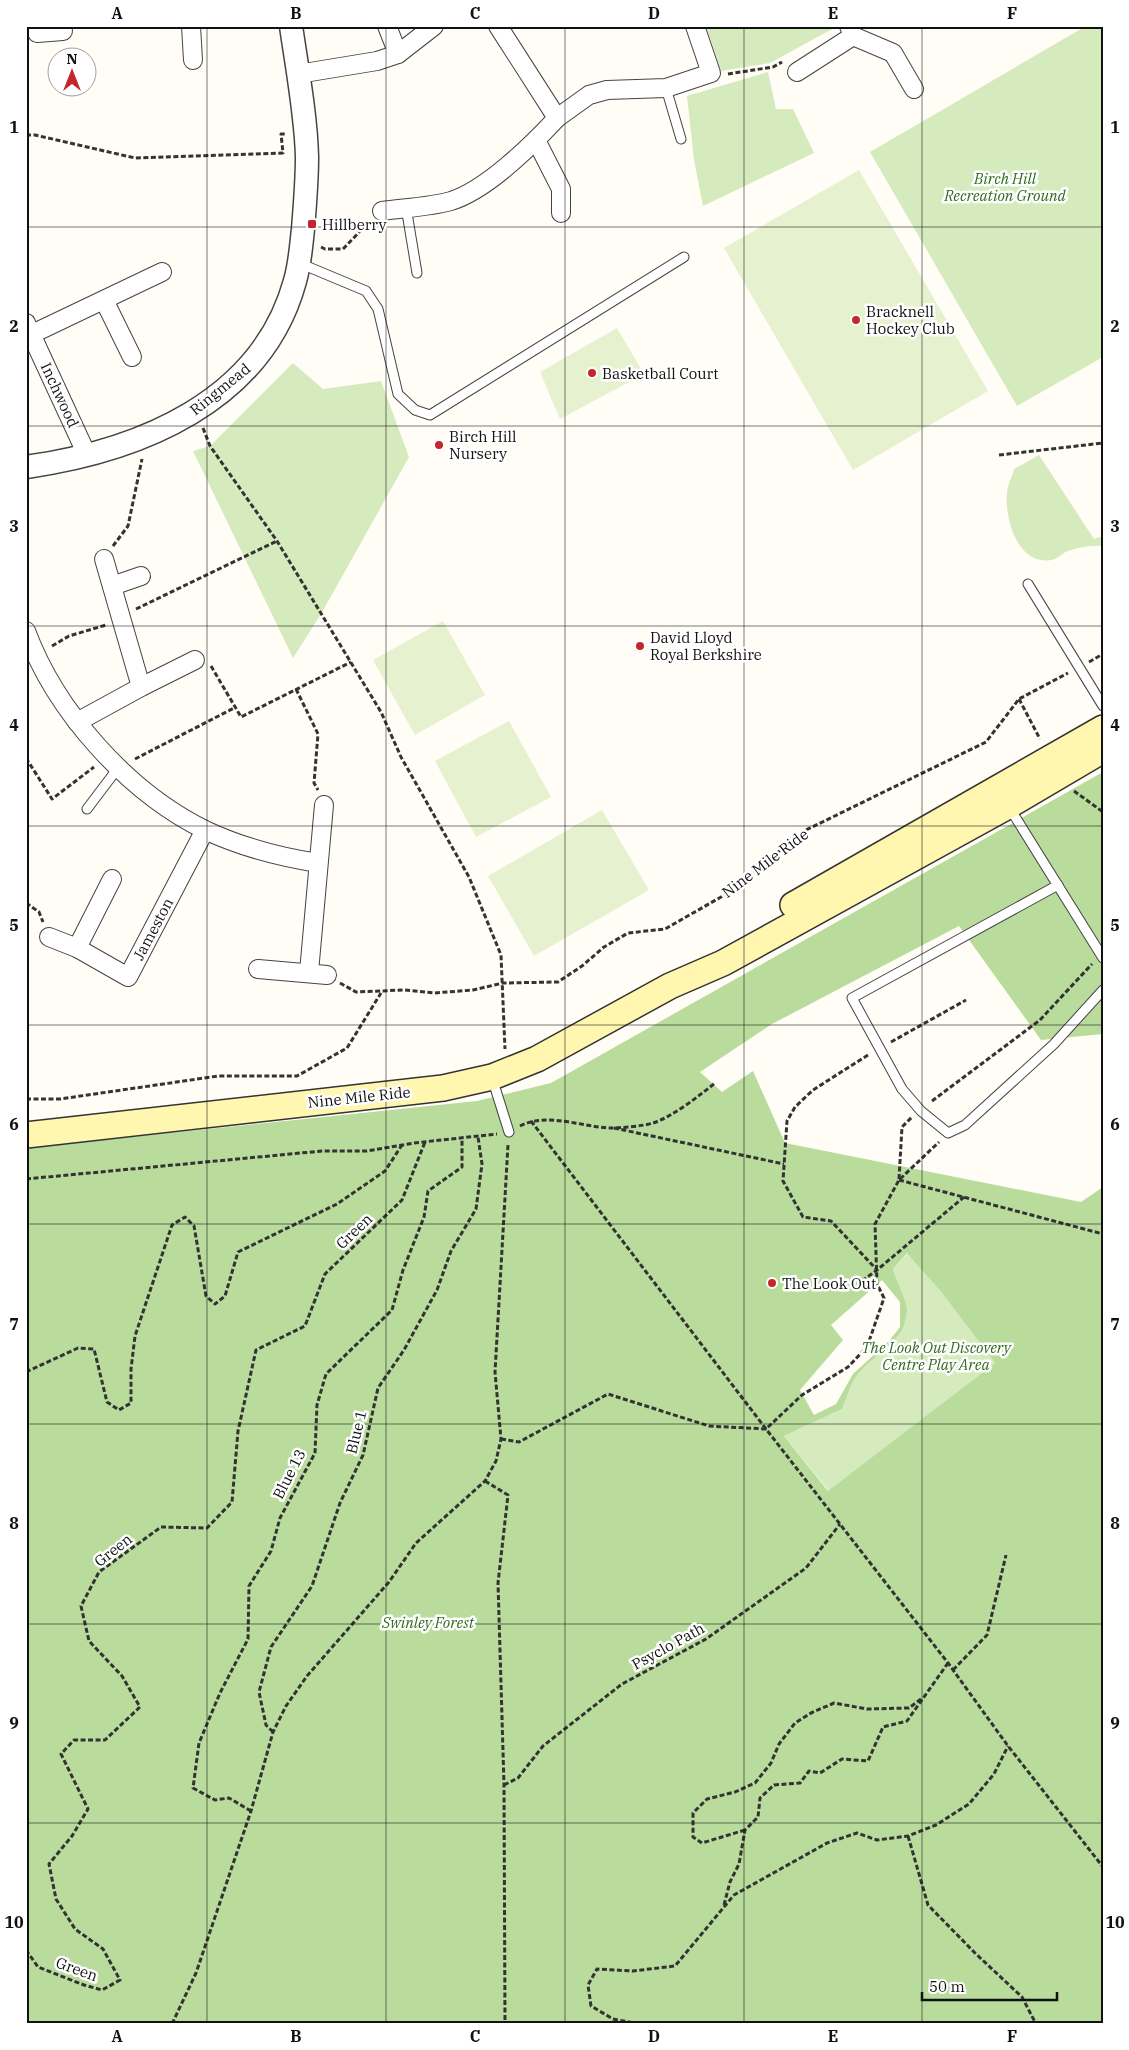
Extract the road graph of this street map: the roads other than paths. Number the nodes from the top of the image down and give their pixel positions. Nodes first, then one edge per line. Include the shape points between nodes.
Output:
1 (37, 26) edge
2 (191, 26) edge
3 (291, 26) edge
4 (387, 26) edge
5 (434, 26) edge
6 (498, 26) edge
7 (695, 26) edge
8 (63, 29) edge
9 (851, 31) edge
10 (398, 54) junction
11 (193, 60) dead end
12 (793, 65) road end
13 (298, 74) junction
14 (666, 88) junction
15 (914, 89) dead end
16 (557, 118) junction
17 (681, 139) dead end
18 (536, 140) junction
19 (406, 207) junction
20 (382, 211) road end
21 (561, 213) dead end
22 (684, 257) dead end
23 (299, 263) junction
24 (162, 272) dead end
25 (417, 273) dead end
26 (104, 300) junction
27 (29, 329) edge
28 (132, 357) dead end
29 (88, 455) junction
30 (26, 467) edge
31 (104, 559) road end
32 (141, 576) dead end
33 (1028, 584) dead end
34 (112, 586) junction
35 (30, 645) edge
36 (195, 660) road end
37 (141, 687) junction
38 (1103, 706) edge
39 (78, 722) junction
40 (1103, 728) edge
41 (1103, 750) edge
42 (113, 762) junction
43 (1002, 797) junction
44 (324, 805) road end
45 (86, 809) dead end
46 (205, 830) junction
47 (318, 863) junction
48 (112, 879) dead end
49 (1058, 885) junction
50 (49, 936) road end
51 (77, 948) junction
52 (1103, 958) edge
53 (258, 969) dead end
54 (309, 972) junction
55 (327, 975) road end
56 (1103, 990) edge
57 (500, 1075) junction
58 (509, 1132) road end
59 (26, 1134) edge

1 - 8 street via 37,33
2 - 11 street
3 - 13 street, Ringmead
4 - 10 street
5 - 10 street
6 - 16 street
7 - 14 street via 711,73
9 - 12 street
9 - 15 street via 893,53
10 - 13 street via 377,61
13 - 23 street, Ringmead via 306,157
14 - 16 street via 607,90 589,95
14 - 17 lane
16 - 18 street
18 - 19 street via 479,187 450,201
18 - 21 street via 561,189
19 - 20 street
19 - 25 lane
22 - 23 lane via 430,414 415,410 398,394 378,309 366,291
23 - 29 street, Ringmead via 277,329 243,374 192,413 128,444
24 - 26 street, Inchwood
26 - 27 street, Inchwood
26 - 28 street
27 - 29 street, Inchwood
29 - 30 street, Ringmead
31 - 34 street
32 - 34 street
33 - 38 lane
34 - 37 street
35 - 39 street via 53,688
36 - 37 street
37 - 39 street
39 - 42 street
40 - 43 main road, Nine Mile Ride
41 - 43 main road, Nine Mile Ride
42 - 45 lane
42 - 46 street via 161,804
43 - 49 lane
43 - 57 main road, Nine Mile Ride via 716,950 670,986 537,1059
44 - 47 street
46 - 47 street via 239,844
46 - 51 street, Jameston via 128,977
47 - 54 street
48 - 51 street
49 - 52 lane
49 - 56 lane via 852,998 902,1089 921,1111 948,1133 965,1125 1047,1050
50 - 51 street, Jameston
53 - 54 street
54 - 55 street
57 - 58 lane
57 - 59 main road, Nine Mile Ride via 443,1088

